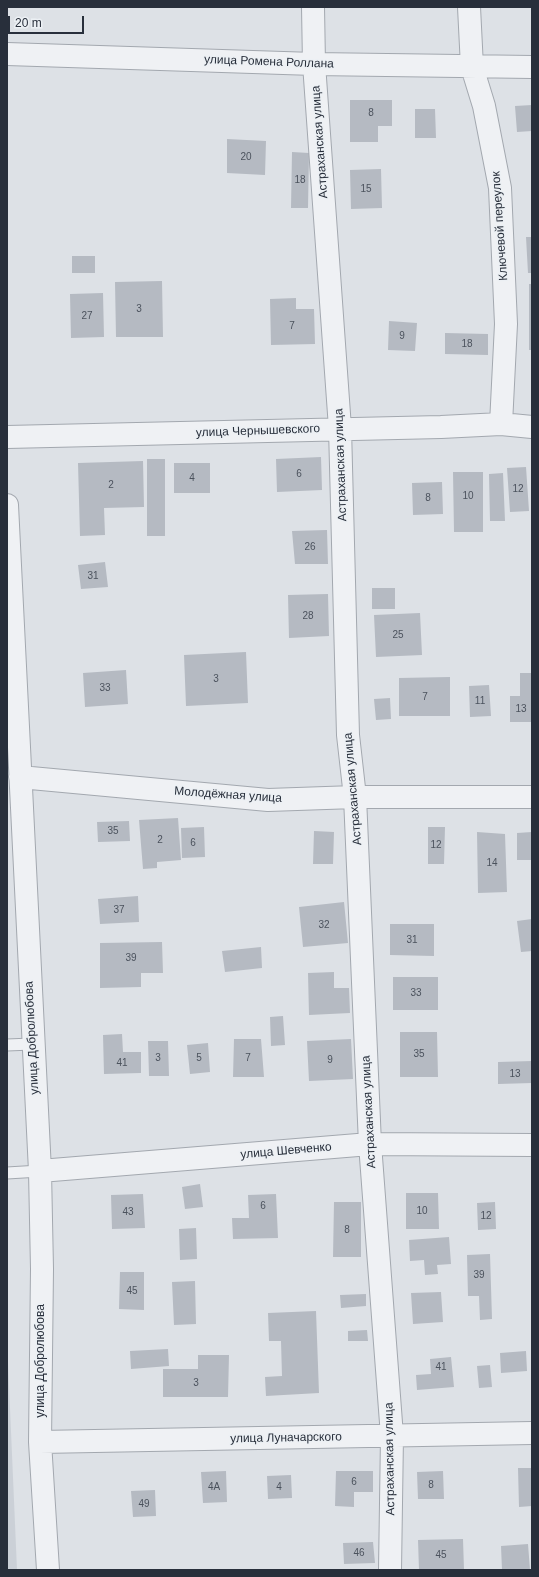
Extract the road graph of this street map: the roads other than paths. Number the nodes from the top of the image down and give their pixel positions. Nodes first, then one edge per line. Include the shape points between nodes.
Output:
1 (313, 7) edge
2 (469, 7) edge
3 (7, 54) edge
4 (314, 64) junction
5 (532, 66) edge
6 (472, 67) junction
7 (501, 424) junction
8 (532, 427) edge
9 (340, 428) junction
10 (7, 437) edge
11 (7, 505) edge
12 (20, 777) junction
13 (355, 797) junction
14 (532, 798) edge
15 (32, 1044) junction
16 (7, 1045) edge
17 (370, 1144) junction
18 (532, 1145) edge
19 (40, 1171) junction
20 (7, 1173) edge
21 (532, 1433) edge
22 (392, 1436) junction
23 (40, 1442) junction
24 (48, 1570) edge
25 (390, 1570) edge

1 - 4 street, Астраханская улица
2 - 6 street, Ключевой переулок
3 - 4 street, улица Ромена Роллана
4 - 6 street, улица Ромена Роллана
4 - 9 street, Астраханская улица
5 - 6 street, улица Ромена Роллана
6 - 7 street, Ключевой переулок via 484,106 500,188 506,324
7 - 8 street, улица Чернышевского
7 - 9 street, улица Чернышевского
9 - 10 street, улица Чернышевского
9 - 13 street, Астраханская улица via 348,735
11 - 12 street, улица Добролюбова
12 - 13 street, Молодёжная улица via 268,800
12 - 15 street, улица Добролюбова
13 - 14 street, Молодёжная улица
13 - 17 street, Астраханская улица
15 - 16 lane
15 - 19 street, улица Добролюбова
17 - 18 street, улица Шевченко
17 - 19 street, улица Шевченко
17 - 22 street, Астраханская улица
19 - 20 lane
19 - 23 street, улица Добролюбова
21 - 22 street, улица Луначарского
22 - 23 street, улица Луначарского
22 - 25 street, Астраханская улица
23 - 24 street, улица Добролюбова

